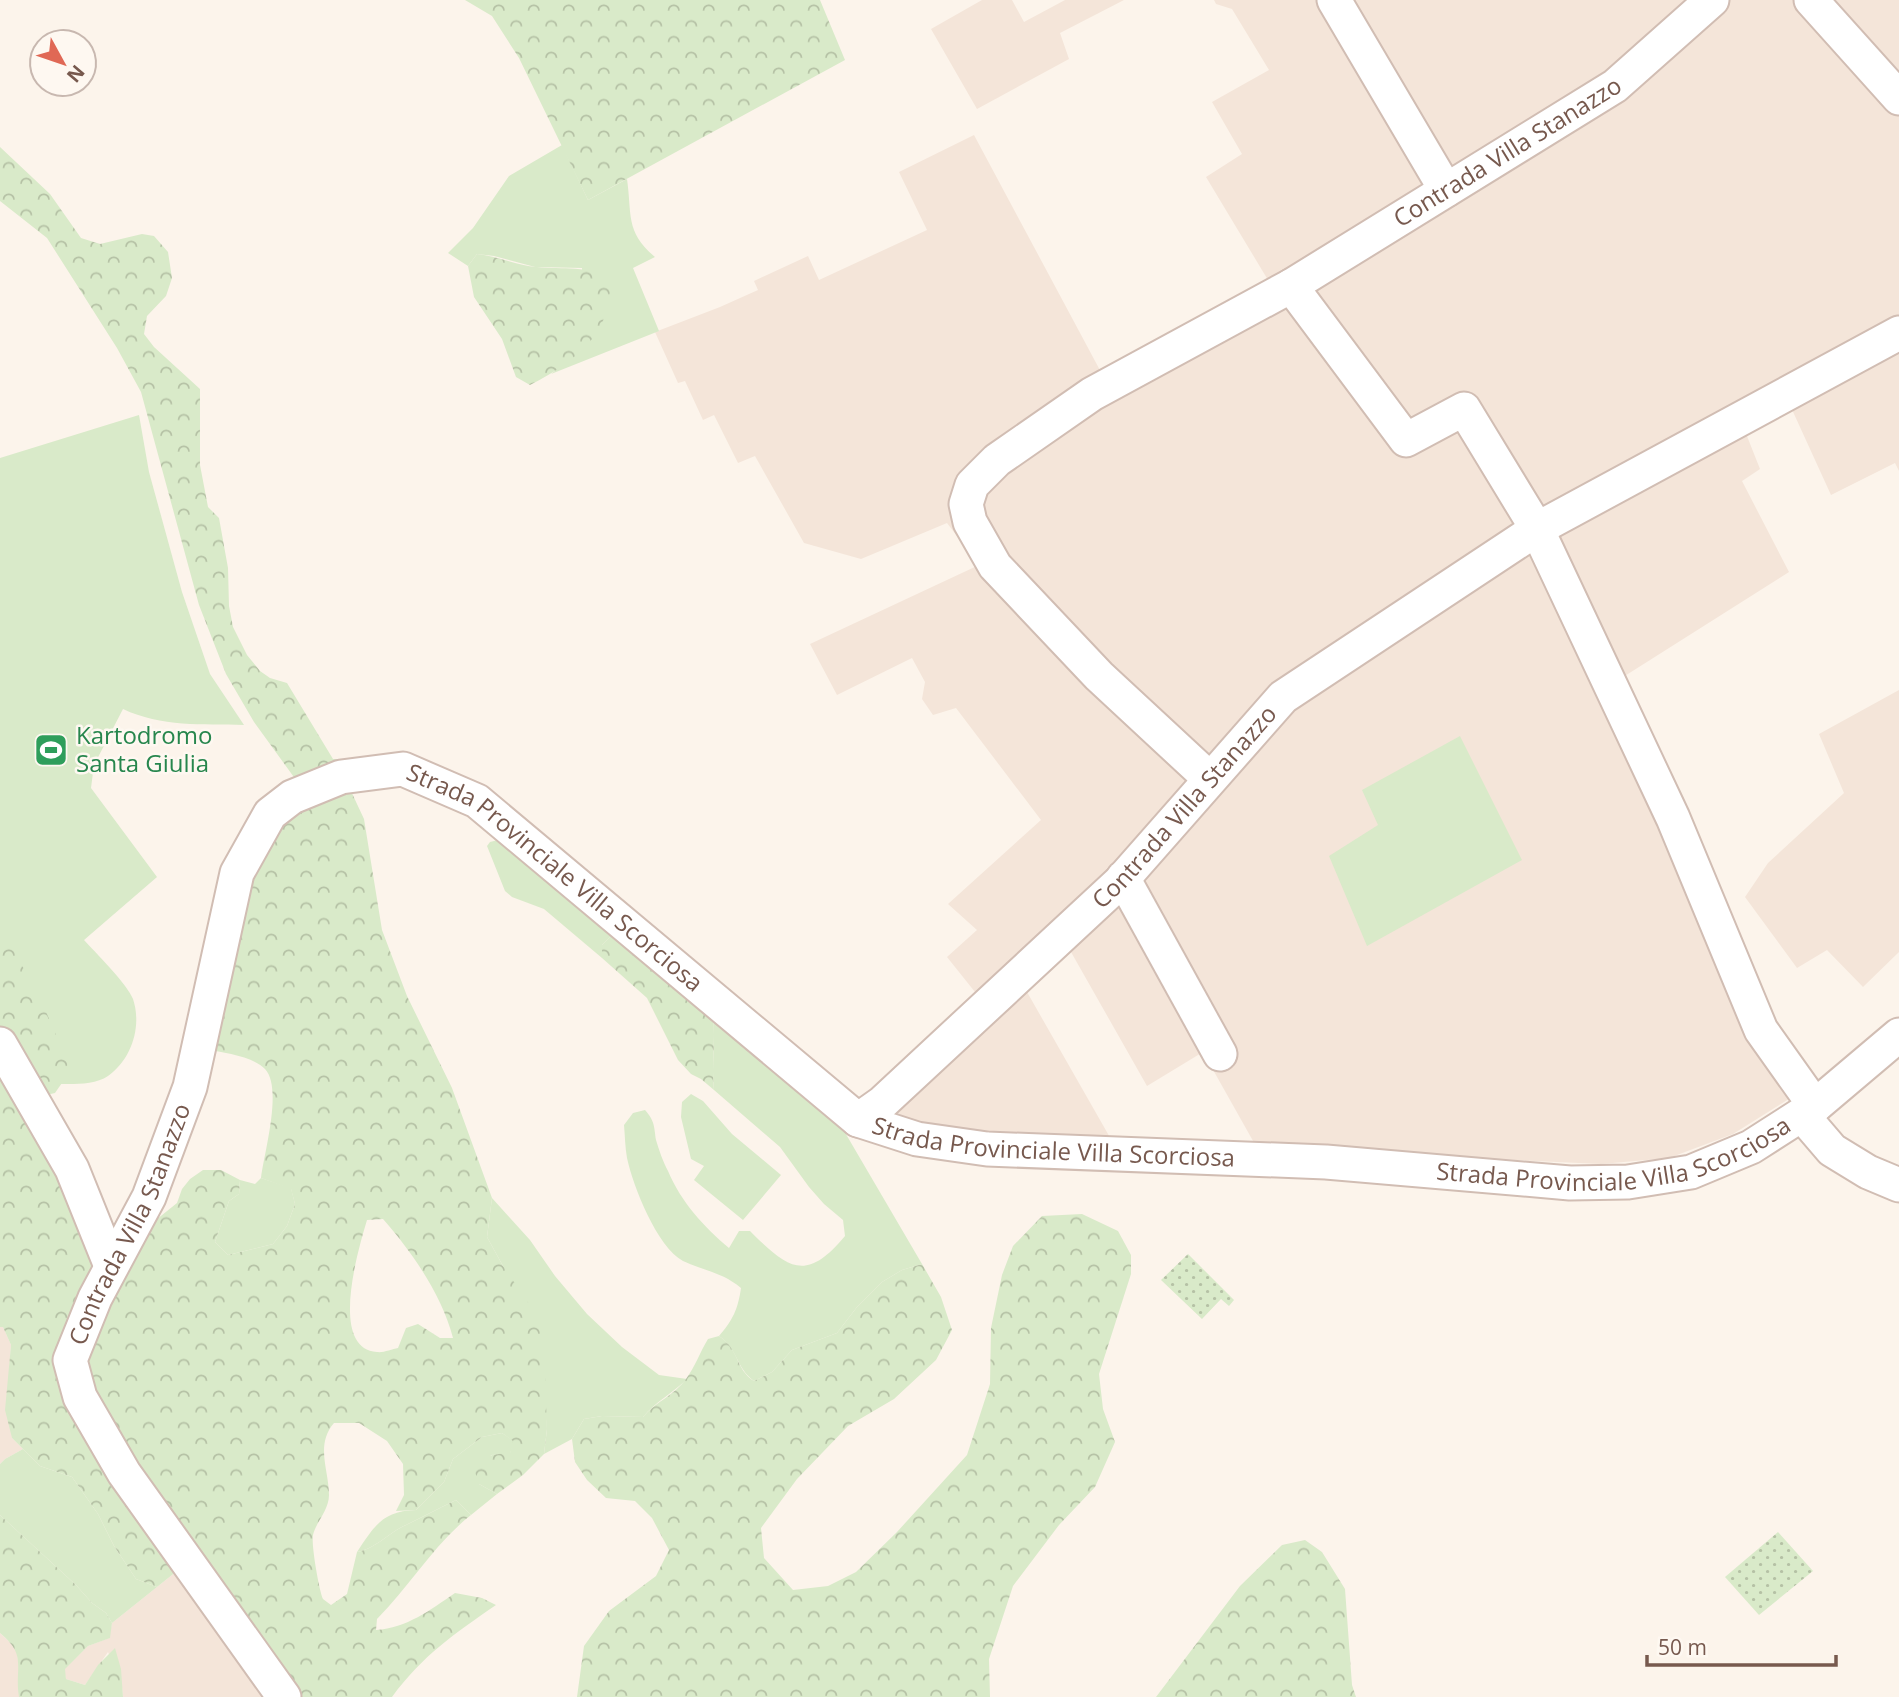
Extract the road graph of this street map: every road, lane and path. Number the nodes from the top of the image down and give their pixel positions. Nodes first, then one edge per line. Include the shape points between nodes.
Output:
1 (1334, 0) edge
2 (1712, 0) edge
3 (1811, 0) edge
4 (1899, 98) edge
5 (1446, 190) junction
6 (1291, 286) junction
7 (1899, 333) edge
8 (1537, 529) junction
9 (1210, 779) junction
10 (292, 797) joint
11 (1124, 878) junction
12 (1899, 1035) edge
13 (0, 1044) edge
14 (1220, 1054) dead end
15 (1809, 1110) junction
16 (858, 1120) junction
17 (1899, 1185) edge
18 (111, 1266) junction
19 (284, 1697) edge

1 - 5 street
2 - 5 street, Contrada Villa Stanazzo via 1615,86
3 - 4 street
5 - 6 street, Contrada Villa Stanazzo
6 - 8 street via 1406,440 1464,409
6 - 9 street, Contrada Villa Stanazzo via 1092,394 997,460 972,485 966,504 970,522 995,566 1099,676
7 - 8 street, Contrada Villa Stanazzo
8 - 9 street, Contrada Villa Stanazzo via 1283,697
8 - 15 street via 1673,818 1761,1030
9 - 11 street, Contrada Villa Stanazzo
10 - 16 street, Strada Provinciale Villa Scorciosa via 341,777 404,769 477,802
10 - 18 street, Contrada Villa Stanazzo via 270,814 237,873 190,1087 149,1197
11 - 14 street
11 - 16 street, Contrada Villa Stanazzo via 882,1103
12 - 15 street, Strada Provinciale Villa Scorciosa
13 - 18 street via 72,1169
15 - 16 street, Strada Provinciale Villa Scorciosa via 1751,1147 1691,1172 1628,1182 1570,1183 1326,1162 987,1149 916,1139
15 - 17 street via 1832,1150
18 - 19 street, Contrada Villa Stanazzo via 70,1360 79,1397 124,1473

